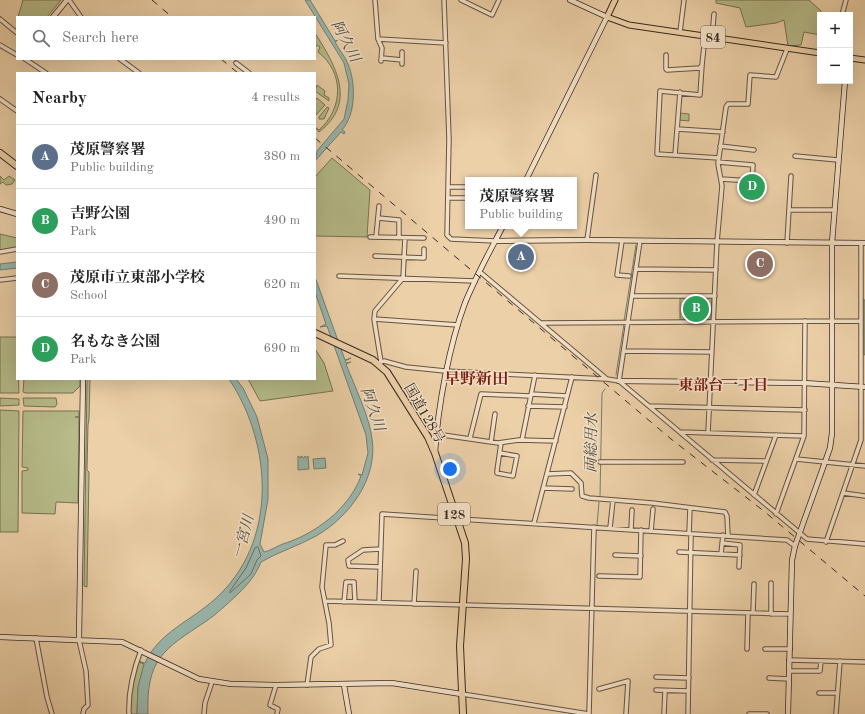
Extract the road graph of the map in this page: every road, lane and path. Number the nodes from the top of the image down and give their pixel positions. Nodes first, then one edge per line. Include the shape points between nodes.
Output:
1 (68, 0) edge
2 (375, 0) edge
3 (444, 0) edge
4 (460, 0) edge
5 (499, 0) edge
6 (570, 0) edge
7 (615, 0) edge
8 (684, 0) edge
9 (846, 0) edge
10 (843, 12) edge
11 (714, 14) dead end
12 (54, 16) edge
13 (80, 16) edge
14 (607, 17) junction
15 (0, 19) edge
16 (16, 32) edge
17 (680, 32) junction
18 (705, 36) junction
19 (712, 37) junction
20 (378, 39) junction
21 (446, 44) junction
22 (0, 45) edge
23 (787, 49) junction
24 (402, 52) dead end
25 (817, 53) edge
26 (16, 54) edge
27 (666, 55) dead end
28 (853, 58) edge
29 (26, 60) edge
30 (121, 60) edge
31 (865, 60) edge
32 (236, 63) dead end
33 (702, 65) junction
34 (44, 72) edge
35 (138, 72) edge
36 (248, 72) edge
37 (845, 84) edge
38 (680, 92) junction
39 (0, 99) edge
40 (16, 110) edge
41 (677, 129) junction
42 (723, 132) junction
43 (720, 146) junction
44 (754, 150) dead end
45 (0, 153) edge
46 (675, 154) junction
47 (796, 156) dead end
48 (719, 160) junction
49 (838, 160) junction
50 (16, 165) edge
51 (596, 175) dead end
52 (791, 176) dead end
53 (527, 177) edge
54 (721, 179) junction
55 (449, 187) junction
56 (465, 187) edge
57 (448, 198) junction
58 (465, 198) edge
59 (379, 206) dead end
60 (0, 209) edge
61 (789, 210) junction
62 (834, 210) junction
63 (16, 214) edge
64 (378, 218) junction
65 (502, 229) edge
66 (370, 237) dead end
67 (376, 237) junction
68 (398, 238) junction
69 (405, 238) junction
70 (424, 238) dead end
71 (587, 240) junction
72 (496, 241) junction
73 (622, 241) junction
74 (640, 241) junction
75 (717, 242) junction
76 (787, 243) junction
77 (832, 243) junction
78 (863, 243) edge
79 (16, 249) edge
80 (424, 249) dead end
81 (0, 252) edge
82 (375, 256) dead end
83 (404, 258) junction
84 (636, 269) junction
85 (716, 270) junction
86 (863, 270) edge
87 (480, 272) junction
88 (339, 276) dead end
89 (629, 276) dead end
90 (16, 278) edge
91 (402, 278) junction
92 (0, 280) edge
93 (475, 281) junction
94 (632, 296) junction
95 (715, 296) junction
96 (863, 299) edge
97 (374, 319) junction
98 (805, 321) junction
99 (833, 321) junction
100 (861, 321) junction
101 (713, 322) junction
102 (542, 323) junction
103 (628, 323) junction
104 (458, 324) junction
105 (318, 335) edge
106 (624, 351) junction
107 (712, 352) junction
108 (863, 356) edge
109 (380, 363) junction
110 (447, 371) junction
111 (535, 375) junction
112 (572, 377) junction
113 (607, 379) junction
114 (83, 380) edge
115 (619, 381) junction
116 (711, 381) junction
117 (804, 383) junction
118 (833, 384) junction
119 (863, 387) edge
120 (530, 395) junction
121 (567, 396) junction
122 (528, 406) junction
123 (648, 406) junction
124 (564, 407) junction
125 (710, 408) junction
126 (805, 410) junction
127 (495, 414) dead end
128 (864, 414) edge
129 (679, 432) junction
130 (708, 432) junction
131 (436, 434) junction
132 (776, 435) junction
133 (804, 436) junction
134 (470, 438) junction
135 (522, 440) junction
136 (863, 440) edge
137 (556, 441) junction
138 (491, 442) junction
139 (501, 443) junction
140 (435, 453) junction
141 (500, 453) junction
142 (796, 459) junction
143 (712, 460) junction
144 (766, 461) junction
145 (601, 462) dead end
146 (684, 462) dead end
147 (825, 462) junction
148 (854, 465) junction
149 (865, 466) edge
150 (547, 474) junction
151 (543, 488) junction
152 (572, 489) dead end
153 (843, 494) junction
154 (754, 495) junction
155 (865, 496) edge
156 (613, 500) junction
157 (690, 508) junction
158 (653, 509) dead end
159 (632, 510) dead end
160 (776, 514) junction
161 (456, 520) junction
162 (534, 523) junction
163 (594, 527) junction
164 (610, 528) junction
165 (631, 530) junction
166 (641, 530) junction
167 (651, 531) junction
168 (690, 534) junction
169 (799, 534) junction
170 (723, 535) junction
171 (728, 536) junction
172 (342, 541) dead end
173 (826, 542) junction
174 (722, 543) junction
175 (321, 544) dead end
176 (865, 544) edge
177 (326, 545) junction
178 (795, 546) junction
179 (381, 549) junction
180 (679, 552) dead end
181 (691, 552) junction
182 (721, 554) junction
183 (740, 554) junction
184 (615, 555) dead end
185 (640, 556) junction
186 (739, 566) dead end
187 (380, 567) junction
188 (416, 571) dead end
189 (598, 576) dead end
190 (771, 583) dead end
191 (754, 584) dead end
192 (325, 601) junction
193 (344, 602) junction
194 (355, 602) junction
195 (379, 602) junction
196 (414, 604) junction
197 (463, 606) junction
198 (592, 608) junction
199 (690, 612) junction
200 (748, 613) junction
201 (753, 613) junction
202 (771, 614) junction
203 (790, 614) junction
204 (0, 637) edge
205 (36, 638) junction
206 (79, 640) junction
207 (747, 649) dead end
208 (765, 649) dead end
209 (790, 649) junction
210 (141, 650) junction
211 (789, 660) junction
212 (821, 661) junction
213 (840, 661) junction
214 (865, 662) edge
215 (789, 671) junction
216 (656, 677) dead end
217 (689, 678) junction
218 (768, 678) dead end
219 (789, 679) junction
220 (212, 682) junction
221 (307, 685) junction
222 (344, 685) junction
223 (276, 686) junction
224 (599, 689) dead end
225 (656, 690) dead end
226 (665, 690) junction
227 (688, 691) junction
228 (819, 693) dead end
229 (461, 694) junction
230 (837, 694) junction
231 (52, 714) edge
232 (84, 714) edge
233 (129, 714) edge
234 (204, 714) edge
235 (277, 714) edge
236 (349, 714) edge
237 (463, 714) edge
238 (589, 714) edge
239 (626, 714) edge
240 (664, 714) edge
241 (688, 714) edge
242 (749, 714) edge
243 (767, 714) edge
244 (788, 714) edge
245 (836, 714) edge

1 - 12 street
1 - 13 street
2 - 20 street
3 - 21 street
4 - 5 street via 492,15
6 - 14 street
7 - 14 main road
8 - 17 street
9 - 10 street
11 - 19 street
14 - 17 main road, 84 via 630,25
14 - 53 street
15 - 16 street
17 - 18 main road, 84
18 - 19 main road, 84
18 - 33 street
19 - 23 main road, 84
20 - 21 street
20 - 24 street via 382,48 382,59 402,62
21 - 55 street
22 - 26 street
23 - 25 main road, 84
23 - 42 street via 776,77 750,75 748,104 728,104
27 - 33 street via 667,70 700,68
28 - 31 main road
29 - 34 street
30 - 35 street
32 - 36 street
33 - 38 street via 700,95
37 - 49 street
38 - 41 street
38 - 46 street via 660,90 657,154
39 - 40 street
41 - 42 street
41 - 46 street
42 - 43 street
43 - 44 street
43 - 48 street
45 - 50 highway
46 - 48 street
47 - 49 street
48 - 54 street
48 - 54 street via 753,165 752,181
49 - 62 street
51 - 71 street
52 - 61 street
54 - 75 street
55 - 56 street
55 - 57 street
57 - 58 street
57 - 72 street via 449,238
59 - 64 street
60 - 63 street
61 - 62 street
61 - 76 street
62 - 77 street
64 - 67 street
64 - 68 street via 400,220
65 - 72 street
66 - 67 street
67 - 68 street
68 - 69 street
69 - 70 street
69 - 83 street
71 - 72 street
71 - 73 street
72 - 87 street
73 - 74 street
73 - 89 street via 617,275
74 - 75 street
74 - 84 street
75 - 76 street
75 - 85 street
76 - 77 street
77 - 78 street
77 - 99 street
78 - 86 street
79 - 81 street
80 - 83 street via 424,258
82 - 83 street
83 - 91 street
84 - 85 street
84 - 94 street
85 - 95 street
86 - 96 street
87 - 93 street
87 - 102 street
88 - 91 street
90 - 92 street
91 - 93 street
91 - 97 street via 377,306
93 - 104 street
94 - 95 street
94 - 103 street
95 - 101 street
96 - 100 street
97 - 104 street
97 - 109 street
98 - 99 street
98 - 101 street
98 - 117 street
99 - 100 street
99 - 118 street
100 - 108 street
101 - 103 street
101 - 107 street
102 - 103 street
102 - 113 street
103 - 106 street
104 - 110 street
105 - 109 highway, 国道128号 / 128
106 - 107 street
106 - 115 street
107 - 116 street
108 - 119 street
109 - 110 street via 384,361
109 - 140 highway, 国道128号 / 128 via 428,437
110 - 111 street
110 - 131 street
111 - 112 street
111 - 120 street
112 - 113 street
112 - 121 street
113 - 115 street
114 - 206 street
115 - 116 street
115 - 123 street
116 - 117 street
116 - 125 street
117 - 118 street
117 - 126 street
118 - 119 street
118 - 147 street via 831,441
119 - 128 street
120 - 121 street
120 - 122 street
120 - 134 street via 481,394
121 - 124 street
122 - 124 street
122 - 135 street
123 - 125 street
123 - 129 street
124 - 137 street
125 - 126 street
125 - 130 street
126 - 133 street
127 - 138 street
128 - 136 street
129 - 130 street
129 - 143 street
130 - 132 street
131 - 134 street
131 - 140 street
132 - 133 street
132 - 144 street
133 - 142 street
134 - 138 street
135 - 137 street
135 - 139 street
136 - 148 street
137 - 150 street
138 - 139 street
139 - 141 street
140 - 161 highway, 国道128号 / 128
141 - 141 street via 497,472 513,476 517,456
142 - 147 street
142 - 160 street
143 - 144 street
143 - 154 street
144 - 154 street
145 - 146 street
147 - 148 street
147 - 169 street
148 - 149 street
148 - 153 street
150 - 151 street
150 - 156 street via 571,473 581,483 582,496
151 - 152 street
151 - 162 street
153 - 155 street
153 - 173 street
154 - 160 street
156 - 157 street
156 - 164 street
157 - 168 street
157 - 171 street via 724,512 727,516
158 - 167 street
159 - 165 street
160 - 169 street
161 - 162 street
161 - 179 street via 382,514
161 - 197 highway, 国道128号 / 128 via 466,551
162 - 163 street
163 - 164 street
163 - 198 street
164 - 165 street
165 - 166 street
166 - 167 street
166 - 185 street
167 - 168 street
168 - 170 street
168 - 181 street
169 - 173 street via 807,539
169 - 178 street
170 - 171 street
170 - 174 street
171 - 178 street via 787,540
172 - 177 street via 335,545
173 - 176 street
174 - 182 street
174 - 183 street via 740,545
175 - 177 street
177 - 192 street via 322,587
178 - 203 street
179 - 187 street
179 - 187 street via 363,550 350,557 348,564
180 - 181 street
181 - 182 street
181 - 199 street
182 - 183 street
183 - 186 street
184 - 185 street
185 - 189 street via 640,577
187 - 195 street
188 - 196 street
190 - 202 street
191 - 201 street
192 - 193 street
192 - 221 street via 331,646 319,649 311,657
193 - 194 street
193 - 194 street via 346,582 354,582
194 - 195 street
195 - 196 street
196 - 197 street
197 - 198 street
197 - 229 highway, 国道128号 / 128 via 460,646
198 - 199 street
198 - 238 street
199 - 200 street
199 - 217 street
200 - 201 street
200 - 207 street
201 - 202 street
202 - 203 street
203 - 209 street
204 - 205 street
205 - 206 street
205 - 231 street
206 - 210 street via 122,642
206 - 232 street via 86,671 88,705 84,709
208 - 209 street
209 - 211 street
210 - 220 street via 199,679
210 - 233 street via 132,675
211 - 212 street
211 - 215 street
212 - 213 street
212 - 215 street via 820,671
213 - 214 street
213 - 230 street
215 - 219 street
216 - 217 street
217 - 227 street
218 - 219 street
219 - 244 street
220 - 223 street
220 - 234 street
221 - 222 street
221 - 223 street
222 - 229 street via 392,683
222 - 236 street
223 - 235 street via 270,705 278,708
224 - 239 street via 628,681
225 - 226 street
226 - 227 street
226 - 240 street
227 - 241 street
228 - 230 street
229 - 237 highway, 国道128号 / 128
229 - 238 street
230 - 245 street
242 - 243 street

